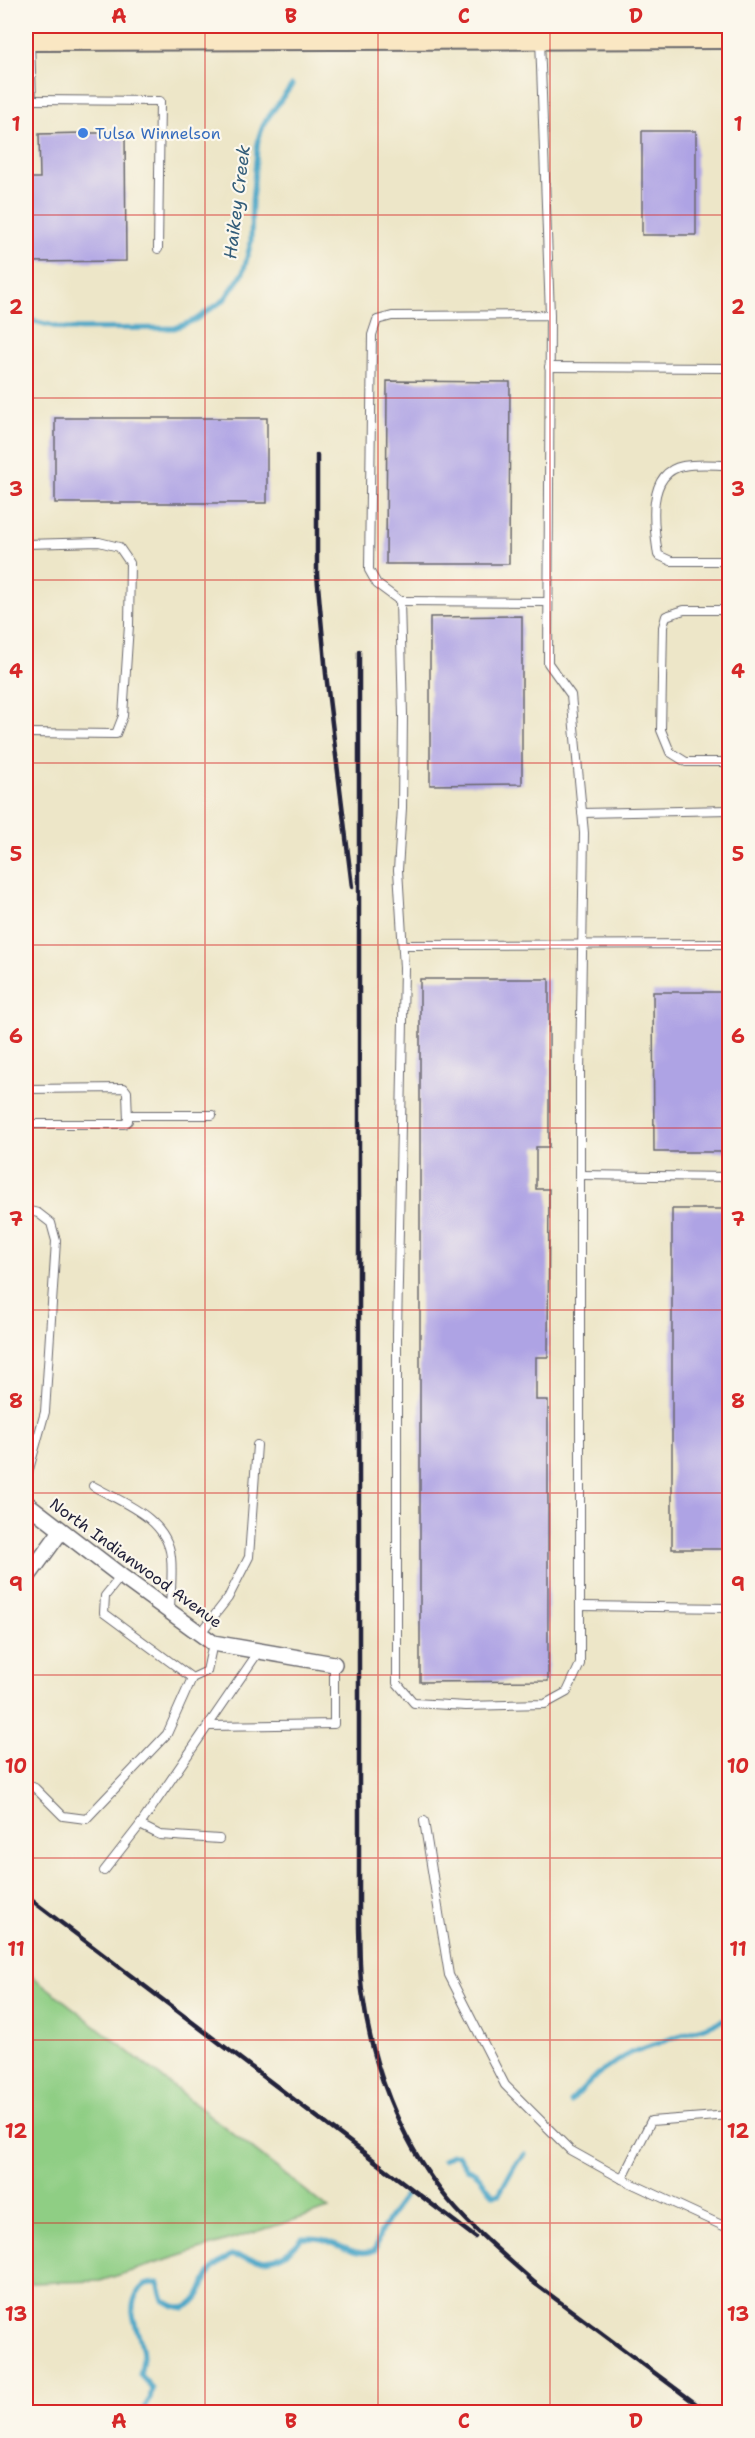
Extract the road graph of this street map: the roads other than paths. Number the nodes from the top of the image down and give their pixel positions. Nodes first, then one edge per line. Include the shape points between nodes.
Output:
1 (313, 32) edge
2 (540, 38) junction
3 (729, 38) edge
4 (28, 39) edge
5 (29, 101) edge
6 (158, 249) dead end
7 (550, 315) junction
8 (549, 367) junction
9 (729, 368) edge
10 (729, 465) edge
11 (26, 544) edge
12 (729, 561) edge
13 (400, 601) junction
14 (547, 602) junction
15 (729, 610) edge
16 (26, 733) edge
17 (729, 762) edge
18 (729, 810) edge
19 (582, 813) junction
20 (581, 944) junction
21 (729, 944) edge
22 (403, 945) junction
23 (26, 1089) edge
24 (128, 1115) junction
25 (212, 1115) dead end
26 (26, 1124) edge
27 (580, 1175) junction
28 (729, 1177) edge
29 (26, 1209) edge
30 (257, 1445) dead end
31 (26, 1480) edge
32 (93, 1486) dead end
33 (26, 1503) edge
34 (60, 1532) junction
35 (121, 1576) junction
36 (26, 1579) edge
37 (580, 1606) junction
38 (729, 1608) edge
39 (170, 1613) junction
40 (200, 1634) junction
41 (213, 1643) junction
42 (259, 1651) junction
43 (334, 1664) joint
44 (192, 1678) junction
45 (208, 1726) junction
46 (26, 1784) edge
47 (424, 1821) dead end
48 (140, 1825) junction
49 (219, 1839) dead end
50 (104, 1871) dead end
51 (729, 2115) edge
52 (622, 2179) junction
53 (729, 2229) edge

1 - 2 main road
1 - 4 main road
2 - 3 main road
2 - 7 lane
4 - 5 lane
5 - 6 lane via 160,101
7 - 8 lane
7 - 13 lane via 392,316 377,320 372,335 370,375 369,570 377,584
8 - 9 lane
8 - 14 lane
10 - 12 lane via 682,465 667,473 657,489 654,524 658,555 671,561
11 - 16 lane via 99,542 119,547 130,563 123,716 116,734
13 - 14 lane
13 - 22 lane via 403,715 398,870
14 - 19 lane via 548,663 571,695
15 - 17 lane via 684,610 666,616 661,730 670,752 686,762
18 - 19 lane
19 - 20 lane
20 - 21 lane
20 - 22 lane
20 - 27 lane
22 - 37 lane via 397,1683 414,1703 545,1704 567,1692 580,1664
23 - 24 lane via 124,1088
24 - 25 lane
24 - 26 lane via 124,1124
27 - 28 lane
27 - 37 lane
29 - 31 lane via 51,1223 56,1241 45,1412
30 - 40 lane via 249,1557 228,1598
32 - 39 lane via 151,1519 165,1533 171,1556
33 - 34 street, North Indianwood Avenue
34 - 35 street, North Indianwood Avenue
34 - 36 street
35 - 39 street, North Indianwood Avenue
35 - 44 lane via 105,1596 104,1612
37 - 38 lane
39 - 40 street, North Indianwood Avenue
40 - 41 street, North Indianwood Avenue
41 - 42 street, North Indianwood Avenue
41 - 44 lane via 207,1671
42 - 43 street, North Indianwood Avenue
42 - 45 lane
43 - 45 lane via 334,1724
44 - 46 lane via 167,1734 86,1819 63,1816
45 - 48 lane
47 - 52 lane via 449,1975 505,2085 570,2150
48 - 49 lane via 160,1835
48 - 50 lane
51 - 52 lane via 651,2121
52 - 53 lane

